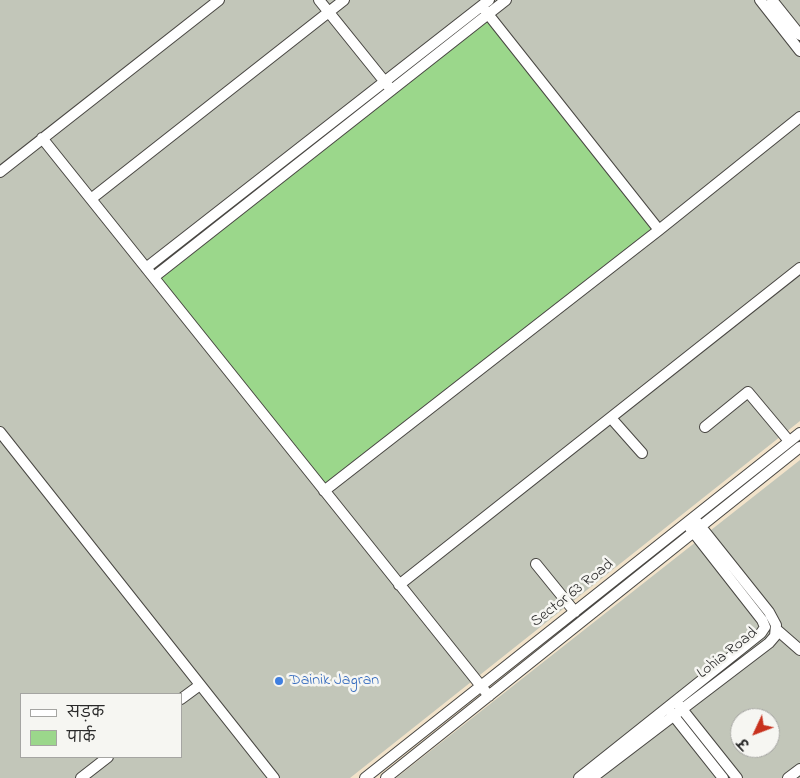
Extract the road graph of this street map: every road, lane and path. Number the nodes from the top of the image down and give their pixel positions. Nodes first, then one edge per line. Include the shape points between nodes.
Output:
1 (219, 0) edge
2 (319, 0) edge
3 (344, 0) edge
4 (506, 0) edge
5 (760, 0) edge
6 (772, 0) edge
7 (486, 6) edge
8 (329, 12) junction
9 (800, 36) edge
10 (800, 51) edge
11 (384, 82) junction
12 (391, 90) junction
13 (800, 117) edge
14 (42, 138) junction
15 (0, 172) edge
16 (91, 199) junction
17 (659, 230) junction
18 (146, 268) junction
19 (800, 268) edge
20 (154, 278) junction
21 (611, 418) junction
22 (705, 427) dead end
23 (800, 433) edge
24 (2, 438) edge
25 (789, 441) junction
26 (800, 447) edge
27 (642, 453) dead end
28 (324, 491) junction
29 (690, 520) junction
30 (697, 530) junction
31 (536, 564) dead end
32 (399, 585) junction
33 (575, 612) junction
34 (776, 629) junction
35 (800, 650) edge
36 (200, 685) junction
37 (481, 686) junction
38 (489, 696) junction
39 (182, 698) edge
40 (675, 708) junction
41 (107, 758) edge
42 (800, 769) edge
43 (81, 778) edge
44 (274, 778) edge
45 (365, 778) edge
46 (386, 778) edge
47 (579, 778) edge
48 (592, 778) edge
49 (723, 778) edge
50 (737, 778) edge
51 (788, 778) edge

1 - 14 street
2 - 8 street
3 - 8 street
4 - 7 street
5 - 10 street
6 - 9 street
7 - 11 street
7 - 12 street
7 - 17 street
8 - 11 street
8 - 16 street
11 - 12 street
11 - 18 street
12 - 20 street
13 - 17 street
14 - 15 street
14 - 16 street
16 - 18 street
17 - 28 street
18 - 20 street
19 - 21 street
20 - 28 street
21 - 27 street
21 - 32 street
22 - 25 street via 748,392
23 - 25 street, Sector 63 Road
24 - 36 street
25 - 29 street, Sector 63 Road
26 - 30 street, Sector 63 Road
28 - 32 street
29 - 30 street
29 - 33 street, Sector 63 Road
30 - 34 street, Lohia Road via 769,612
30 - 38 street, Sector 63 Road
30 - 40 street, Lohia Road via 765,627
31 - 33 street
32 - 37 street
33 - 37 street, Sector 63 Road
34 - 35 street
34 - 40 street, Lohia Road via 769,643
36 - 39 street
36 - 44 street
37 - 38 street
37 - 45 street, Sector 63 Road
38 - 46 street, Sector 63 Road
40 - 47 street, Lohia Road
40 - 48 street, Lohia Road
40 - 49 street
40 - 50 street
41 - 43 street
42 - 51 street

